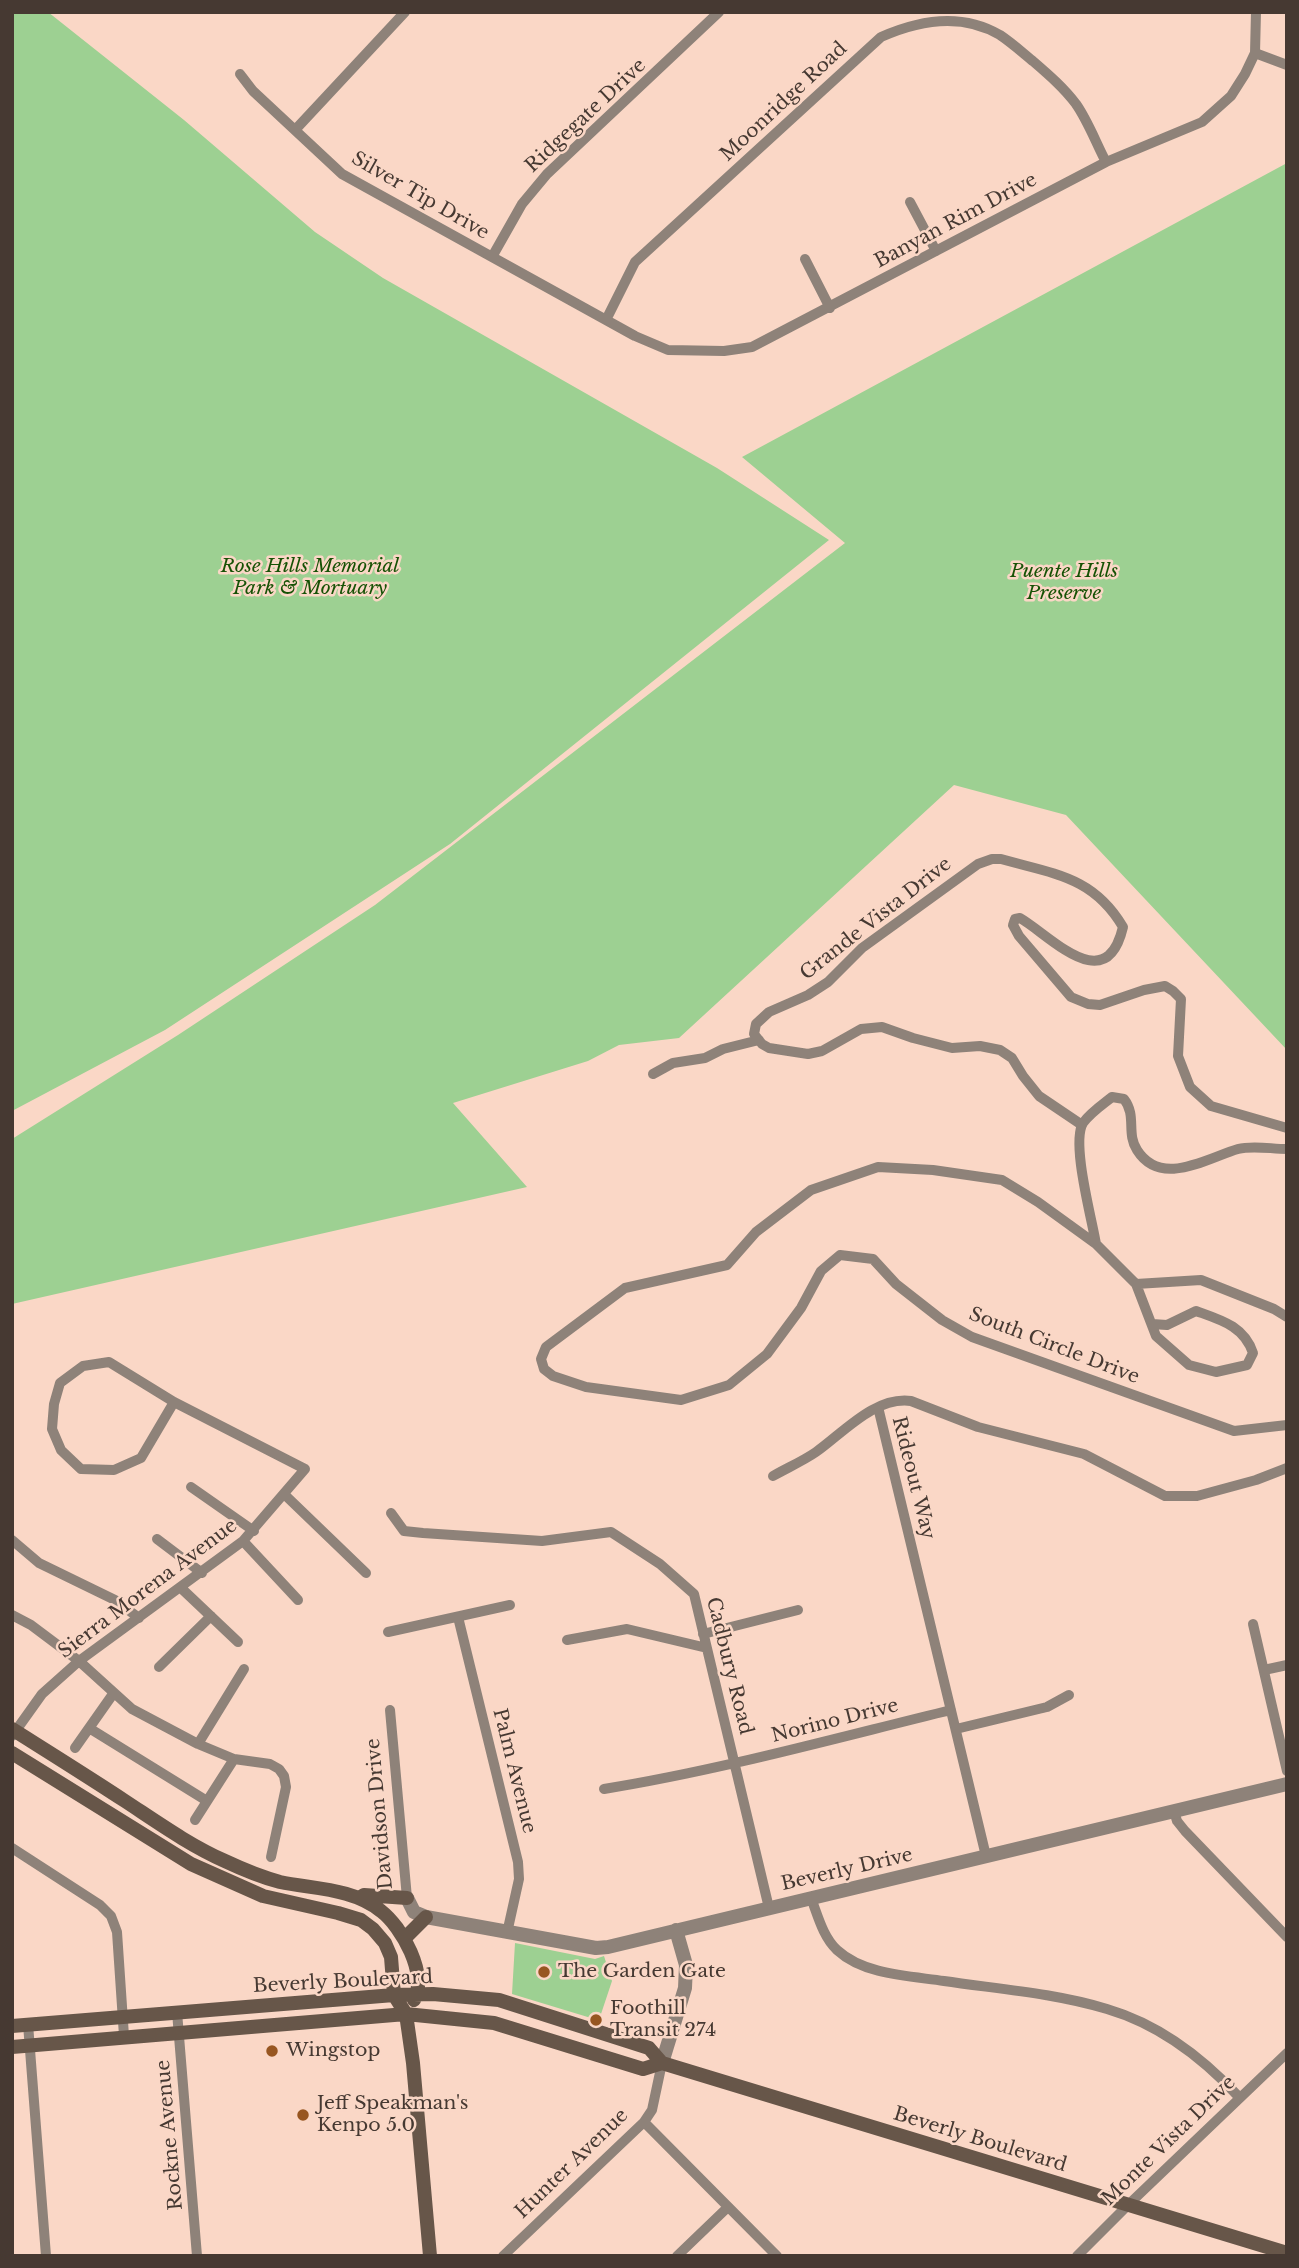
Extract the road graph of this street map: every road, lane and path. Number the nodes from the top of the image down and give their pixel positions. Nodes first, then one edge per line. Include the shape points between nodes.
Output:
1 (405, 12) edge
2 (719, 12) edge
3 (1256, 12) edge
4 (1255, 53) junction
5 (1287, 65) edge
6 (240, 74) dead end
7 (295, 130) junction
8 (1106, 162) junction
9 (910, 201) dead end
10 (936, 251) junction
11 (492, 257) junction
12 (805, 259) dead end
13 (830, 308) junction
14 (606, 320) junction
15 (759, 1040) junction
16 (653, 1074) dead end
17 (1082, 1125) junction
18 (1287, 1128) edge
19 (1287, 1149) edge
20 (1096, 1244) junction
21 (1136, 1284) junction
22 (1287, 1317) edge
23 (1152, 1324) junction
24 (174, 1402) junction
25 (878, 1407) junction
26 (1287, 1425) edge
27 (1287, 1468) edge
28 (773, 1476) dead end
29 (191, 1487) dead end
30 (285, 1495) junction
31 (391, 1513) dead end
32 (254, 1531) junction
33 (157, 1539) dead end
34 (12, 1540) edge
35 (243, 1541) junction
36 (202, 1573) junction
37 (366, 1573) dead end
38 (181, 1588) junction
39 (298, 1600) dead end
40 (510, 1605) dead end
41 (798, 1610) dead end
42 (12, 1615) edge
43 (211, 1616) junction
44 (458, 1617) junction
45 (139, 1618) junction
46 (1253, 1624) dead end
47 (388, 1632) dead end
48 (703, 1633) junction
49 (567, 1640) dead end
50 (238, 1642) dead end
51 (707, 1648) junction
52 (79, 1661) junction
53 (1287, 1665) edge
54 (159, 1667) dead end
55 (244, 1669) dead end
56 (1264, 1670) junction
57 (113, 1693) junction
58 (1069, 1695) dead end
59 (390, 1710) dead end
60 (951, 1710) junction
61 (89, 1728) junction
62 (956, 1729) junction
63 (13, 1732) edge
64 (198, 1744) junction
65 (75, 1748) dead end
66 (12, 1753) edge
67 (234, 1759) junction
68 (734, 1763) junction
69 (1287, 1771) edge
70 (1287, 1784) edge
71 (604, 1788) dead end
72 (207, 1801) junction
73 (1174, 1811) junction
74 (195, 1820) dead end
75 (12, 1848) edge
76 (986, 1856) junction
77 (271, 1857) dead end
78 (279, 1882) junction
79 (359, 1898) junction
80 (407, 1898) junction
81 (811, 1898) junction
82 (274, 1899) junction
83 (769, 1908) junction
84 (420, 1914) junction
85 (677, 1930) junction
86 (507, 1933) junction
87 (1287, 1937) edge
88 (405, 1938) junction
89 (417, 1994) junction
90 (394, 1995) junction
91 (177, 2012) junction
92 (406, 2014) junction
93 (124, 2016) junction
94 (28, 2024) junction
95 (12, 2026) edge
96 (179, 2032) junction
97 (124, 2036) junction
98 (30, 2046) junction
99 (12, 2047) edge
100 (1287, 2053) edge
101 (662, 2063) junction
102 (1239, 2097) junction
103 (644, 2122) junction
104 (1128, 2205) junction
105 (728, 2207) junction
106 (1287, 2253) edge
107 (46, 2256) edge
108 (197, 2256) edge
109 (430, 2256) edge
110 (503, 2256) edge
111 (677, 2256) edge
112 (777, 2256) edge
113 (1077, 2256) edge

1 - 7 street
2 - 11 street, Ridgegate Drive via 547,174 522,204
3 - 4 street, Banyan Rim Drive
4 - 5 street
4 - 8 street, Banyan Rim Drive via 1230,96 1202,122
6 - 7 street, Silver Tip Drive
7 - 11 street, Silver Tip Drive via 342,174
8 - 10 street, Banyan Rim Drive
8 - 14 street, Moonridge Road via 1077,106 1060,85 1000,35 948,21 901,28 881,37 635,262
9 - 10 street
10 - 13 street, Banyan Rim Drive
11 - 14 street, Silver Tip Drive
12 - 13 street
13 - 14 street, Banyan Rim Drive via 752,347 724,351 668,349
15 - 16 street via 673,1063
15 - 17 street via 769,1048 808,1054 861,1029 882,1027 952,1048 1000,1050 1012,1058 1039,1096
15 - 18 street, Grande Vista Drive via 754,1034 756,1024 769,1012 828,982 862,948 978,864 1001,859 1073,879 1110,906 1123,928 1119,944 1107,957 1084,959 1016,919 1013,925 1019,936 1072,997 1100,1005 1165,986 1181,999 1178,1055 1190,1087 1211,1106
17 - 19 street via 1112,1097 1124,1099 1130,1107 1138,1151 1164,1169 1178,1169 1239,1149
17 - 20 street via 1081,1164
20 - 21 street
20 - 26 street, South Circle Drive via 1002,1180 878,1167 811,1190 756,1232 727,1265 625,1288 546,1346 541,1359 553,1376 586,1387 681,1400 729,1385 767,1354 802,1308 821,1271 840,1255 873,1259 896,1284 972,1337 1234,1431
21 - 22 street via 1201,1280
21 - 23 street
23 - 23 street via 1156,1336 1189,1365 1216,1372 1247,1365 1253,1353 1249,1341 1232,1324 1196,1311 1167,1325
24 - 24 street via 141,1458 114,1470 81,1469 61,1450 52,1429 60,1383 83,1366 109,1362
24 - 30 street, Sierra Morena Avenue via 304,1469
25 - 27 street, Rideout Way via 911,1401 978,1427 1084,1454 1164,1496 1197,1496
25 - 28 street via 813,1454
25 - 60 street, Rideout Way
29 - 32 street
30 - 32 street, Sierra Morena Avenue
30 - 37 street
31 - 48 street, Cadbury Road via 404,1531 414,1532 542,1541 611,1532 660,1564 694,1594
32 - 35 street, Sierra Morena Avenue
33 - 36 street
34 - 45 street via 39,1563 115,1600
35 - 36 street, Sierra Morena Avenue
35 - 39 street
36 - 38 street, Sierra Morena Avenue
38 - 43 street
38 - 45 street, Sierra Morena Avenue
40 - 44 street
41 - 48 street
42 - 52 street
43 - 50 street
43 - 54 street
44 - 47 street
44 - 86 street, Palm Avenue via 518,1862 519,1879
45 - 52 street, Sierra Morena Avenue
46 - 56 street
48 - 51 street, Cadbury Road
49 - 51 street via 627,1629
51 - 68 street, Cadbury Road
52 - 57 street
52 - 63 street, Sierra Morena Avenue via 42,1694
53 - 56 street
55 - 64 street
56 - 69 street
57 - 61 street
57 - 64 street via 148,1719
58 - 62 street via 1047,1707
59 - 80 street, Davidson Drive
60 - 62 street, Rideout Way
60 - 68 street, Norino Drive
61 - 65 street
61 - 72 street
62 - 76 street, Rideout Way
63 - 78 main road via 181,1838
64 - 67 street
66 - 82 main road via 191,1864
67 - 72 street
67 - 77 street via 270,1764 284,1776 286,1787
68 - 71 street, Norino Drive
68 - 83 street, Cadbury Road
70 - 73 street, Beverly Drive
72 - 74 street
73 - 76 street, Beverly Drive
73 - 87 street via 1185,1831
75 - 93 street via 111,1916 117,1932
76 - 81 street, Beverly Drive
78 - 79 main road
78 - 82 main road
79 - 80 main road
79 - 88 main road via 392,1921
80 - 84 street, Davidson Drive
81 - 83 street, Beverly Drive
81 - 102 street via 836,1950 862,1966 1108,2009 1188,2049
82 - 90 main road via 338,1913 373,1929 391,1957
83 - 85 street, Beverly Drive
84 - 86 street, Beverly Drive
84 - 88 main road
85 - 86 street, Beverly Drive via 596,1948
85 - 101 street, Hunter Avenue via 687,1965 685,1988
88 - 89 main road
89 - 90 main road, Beverly Boulevard
89 - 92 main road
89 - 101 main road, Beverly Boulevard via 499,2000 649,2048
90 - 91 main road, Beverly Boulevard
90 - 92 main road
91 - 93 main road, Beverly Boulevard
91 - 96 street, Rockne Avenue
92 - 96 main road, Beverly Boulevard
92 - 101 main road, Beverly Boulevard via 494,2023 643,2069
92 - 109 main road
93 - 94 main road, Beverly Boulevard
93 - 97 street
94 - 95 main road, Beverly Boulevard
94 - 98 street
96 - 97 main road, Beverly Boulevard
96 - 108 street, Rockne Avenue
97 - 98 main road, Beverly Boulevard
98 - 99 main road, Beverly Boulevard
98 - 107 street
100 - 102 street, Monte Vista Drive
101 - 103 street, Hunter Avenue via 652,2110
101 - 104 main road, Beverly Boulevard
102 - 104 street, Monte Vista Drive
103 - 105 street
103 - 110 street, Hunter Avenue
104 - 106 main road, Beverly Boulevard
104 - 113 street, Monte Vista Drive
105 - 111 street
105 - 112 street

